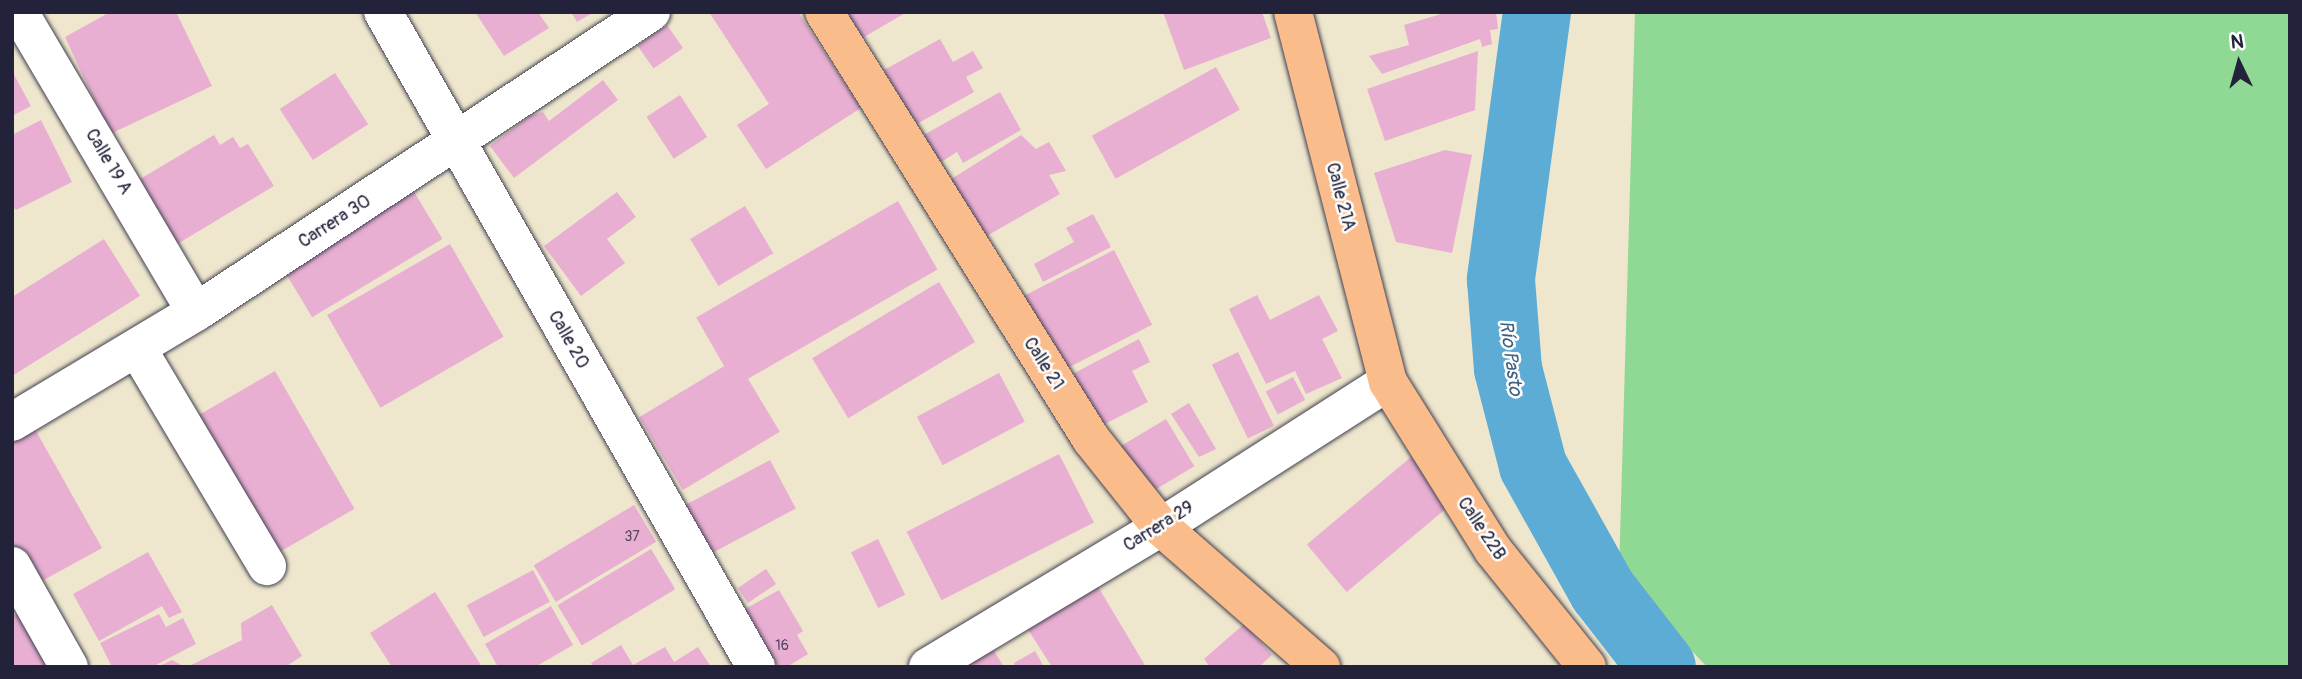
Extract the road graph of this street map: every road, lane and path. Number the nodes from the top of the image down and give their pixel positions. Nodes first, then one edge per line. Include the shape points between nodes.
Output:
1 (19, 12) edge
2 (383, 12) edge
3 (651, 12) edge
4 (824, 12) edge
5 (1293, 12) edge
6 (456, 144) junction
7 (196, 312) junction
8 (137, 348) junction
9 (1388, 382) junction
10 (12, 422) edge
11 (1161, 527) junction
12 (12, 566) edge
13 (267, 566) dead end
14 (69, 667) edge
15 (756, 667) edge
16 (928, 667) edge
17 (1321, 667) edge
18 (1587, 667) edge

1 - 7 street, Calle 19 A
2 - 6 street, Calle 20
3 - 6 street, Carrera 30
4 - 11 main road, Calle 21 via 1091,439
5 - 9 main road, Calle 21A
6 - 7 street, Carrera 30
6 - 15 street, Calle 20
7 - 8 street, Carrera 30
8 - 10 street, Carrera 30
8 - 13 street
9 - 11 street, Carrera 29
9 - 18 main road, Calle 22B via 1493,550
11 - 16 street, Carrera 29
11 - 17 main road, Calle 21
12 - 14 street

